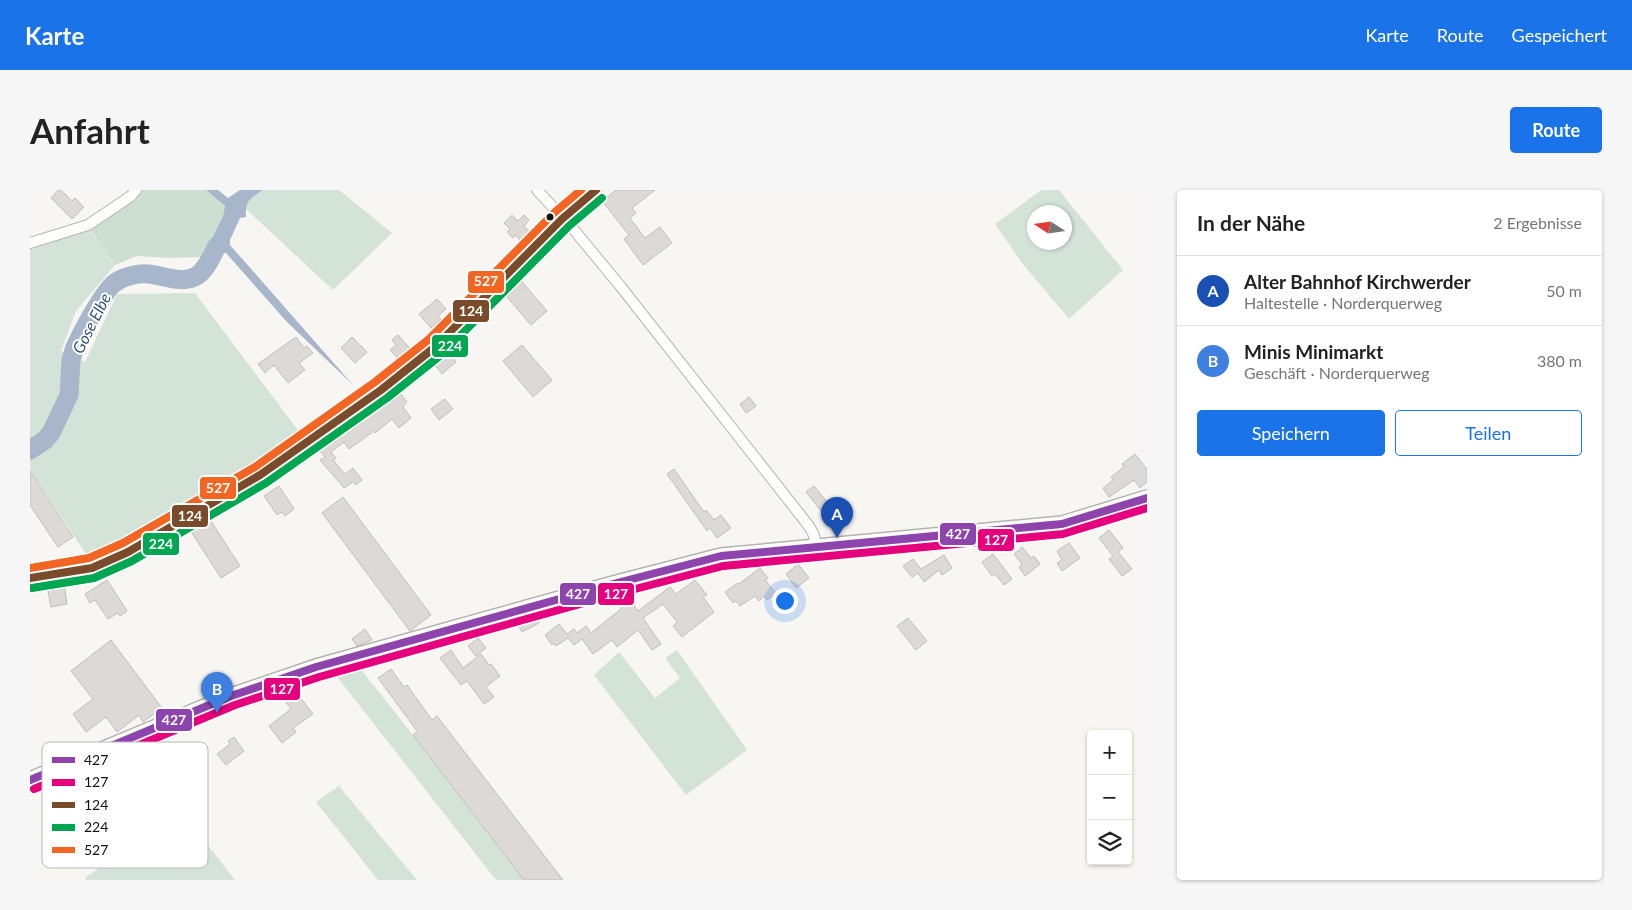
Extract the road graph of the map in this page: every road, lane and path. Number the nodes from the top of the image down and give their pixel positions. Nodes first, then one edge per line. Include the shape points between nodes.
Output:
1 (136, 190) edge
2 (537, 190) edge
3 (596, 190) edge
4 (562, 218) junction
5 (30, 243) edge
6 (1147, 498) edge
7 (815, 546) junction
8 (30, 578) edge
9 (121, 742) edge
10 (42, 775) edge
11 (30, 780) edge

1 - 5 street via 88,225
2 - 4 street
3 - 4 street
4 - 7 street via 627,294 805,521 814,533
4 - 8 street via 435,347 381,390 260,475 128,552 92,568
6 - 7 street via 1062,524
7 - 9 street via 721,556 316,667 231,696
10 - 11 street

